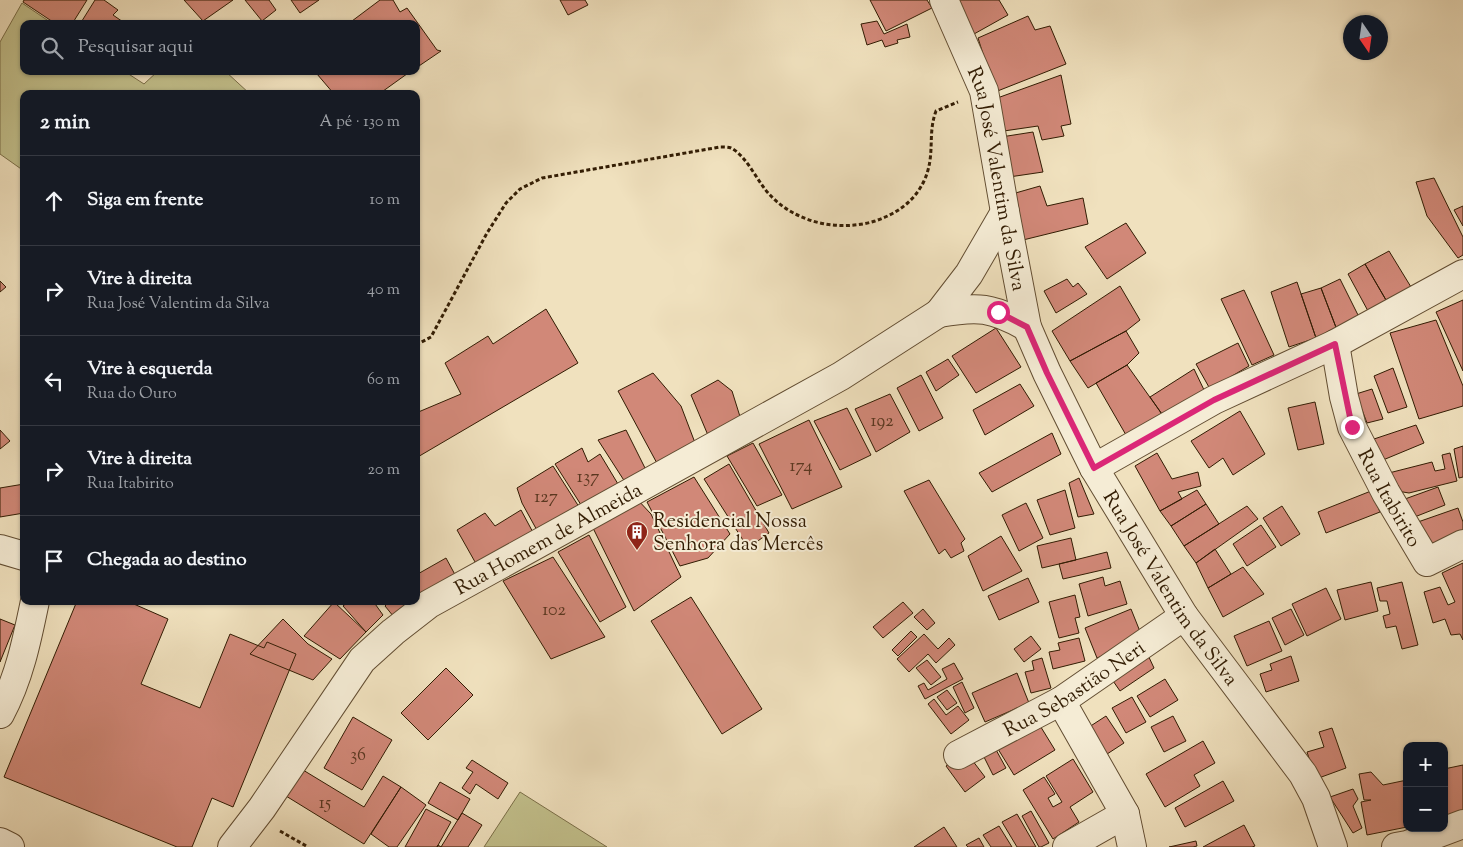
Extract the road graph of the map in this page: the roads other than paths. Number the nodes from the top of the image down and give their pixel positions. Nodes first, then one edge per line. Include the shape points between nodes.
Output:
1 (944, 0) edge
2 (1005, 212) junction
3 (1463, 274) edge
4 (939, 313) junction
5 (1027, 327) junction
6 (1335, 344) junction
7 (1094, 468) junction
8 (1463, 544) edge
9 (0, 549) edge
10 (20, 555) edge
11 (34, 605) edge
12 (1184, 616) junction
13 (1061, 701) junction
14 (0, 714) edge
15 (958, 755) dead end
16 (1125, 814) junction
17 (1463, 824) edge
18 (0, 842) edge
19 (1335, 846) edge
20 (10, 847) edge
21 (232, 847) edge
22 (1067, 847) edge
23 (1132, 847) edge
24 (1396, 847) edge

1 - 2 street, Rua José Valentim da Silva via 984,91
2 - 4 street via 969,274
2 - 5 street, Rua José Valentim da Silva
3 - 6 street
4 - 5 street via 986,310
4 - 21 street, Rua Homem de Almeida via 841,376 429,604 362,660
5 - 7 street, Rua José Valentim da Silva
6 - 7 street via 1214,400
6 - 8 street, Rua Itabirito via 1352,427 1427,562
7 - 12 street, Rua José Valentim da Silva
9 - 10 street
11 - 14 street via 26,647
12 - 13 street, Rua Sebastião Neri
12 - 19 street, Rua José Valentim da Silva via 1303,774
13 - 15 street, Rua Sebastião Neri
13 - 16 street
16 - 22 street
16 - 23 street
17 - 24 street
18 - 20 street

